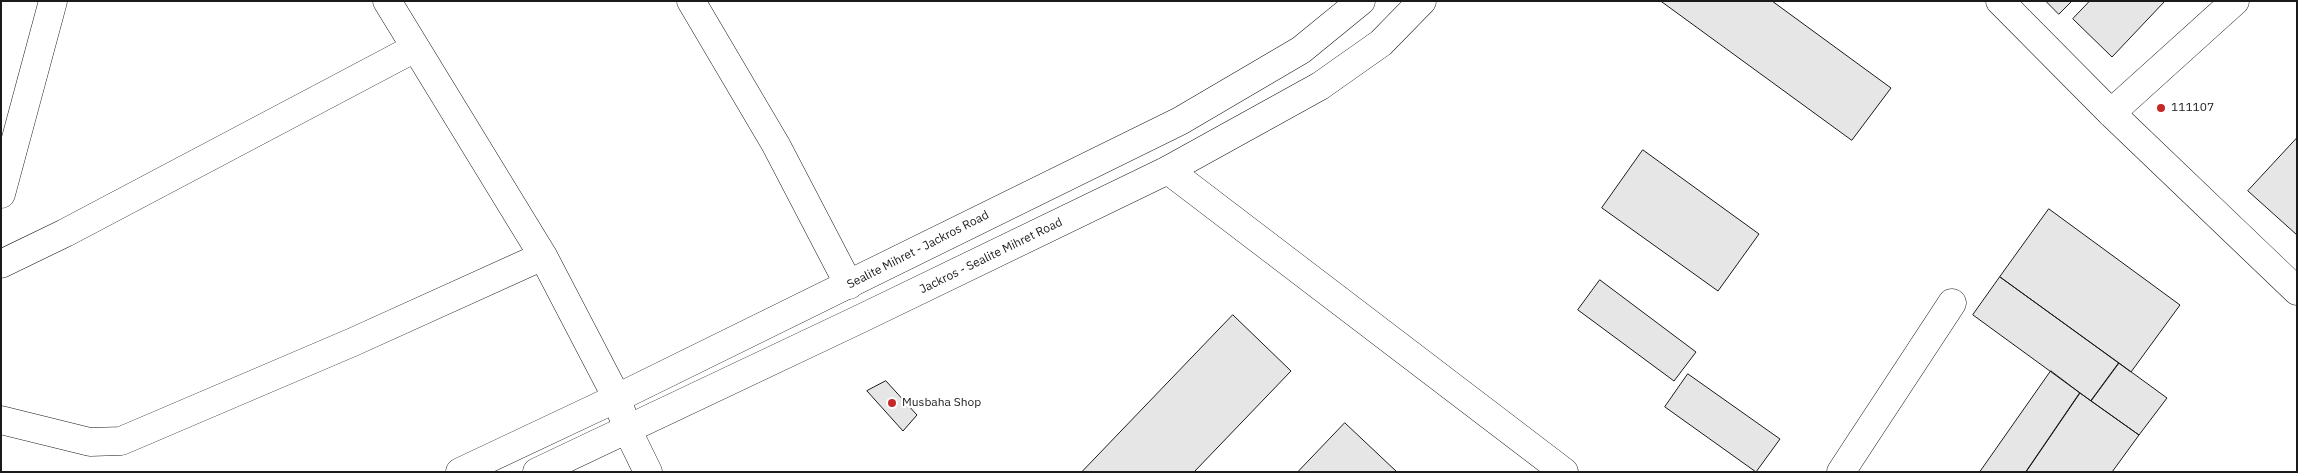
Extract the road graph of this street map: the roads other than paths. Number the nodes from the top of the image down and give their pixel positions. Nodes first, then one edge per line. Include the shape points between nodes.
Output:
1 (53, 1) edge
2 (387, 1) edge
3 (690, 1) edge
4 (1361, 1) edge
5 (1422, 1) edge
6 (2000, 1) edge
7 (2235, 1) edge
8 (415, 48) junction
9 (2111, 113) junction
10 (1168, 170) junction
11 (1, 194) edge
12 (543, 256) junction
13 (1, 264) edge
14 (850, 284) junction
15 (2297, 291) edge
16 (1952, 303) dead end
17 (617, 398) junction
18 (1, 420) edge
19 (627, 429) junction
20 (460, 472) edge
21 (536, 472) edge
22 (648, 472) edge
23 (1564, 472) edge
24 (1841, 472) edge

1 - 11 street
2 - 8 street
3 - 14 street via 776,146
4 - 14 street, Sealite Mihret - Jackros Road via 1301,50 1180,121
5 - 10 street, Jackros - Sealite Mihret Road via 1381,43 1320,86
6 - 9 street
7 - 9 street
8 - 12 street
8 - 13 street
9 - 15 street
10 - 19 street, Jackros - Sealite Mihret Road
10 - 23 street
12 - 17 street
12 - 18 street via 121,441 90,442
14 - 17 street, Sealite Mihret - Jackros Road
16 - 24 street
17 - 19 street
17 - 20 street, Sealite Mihret - Jackros Road
19 - 21 street, Jackros - Sealite Mihret Road
19 - 22 street

